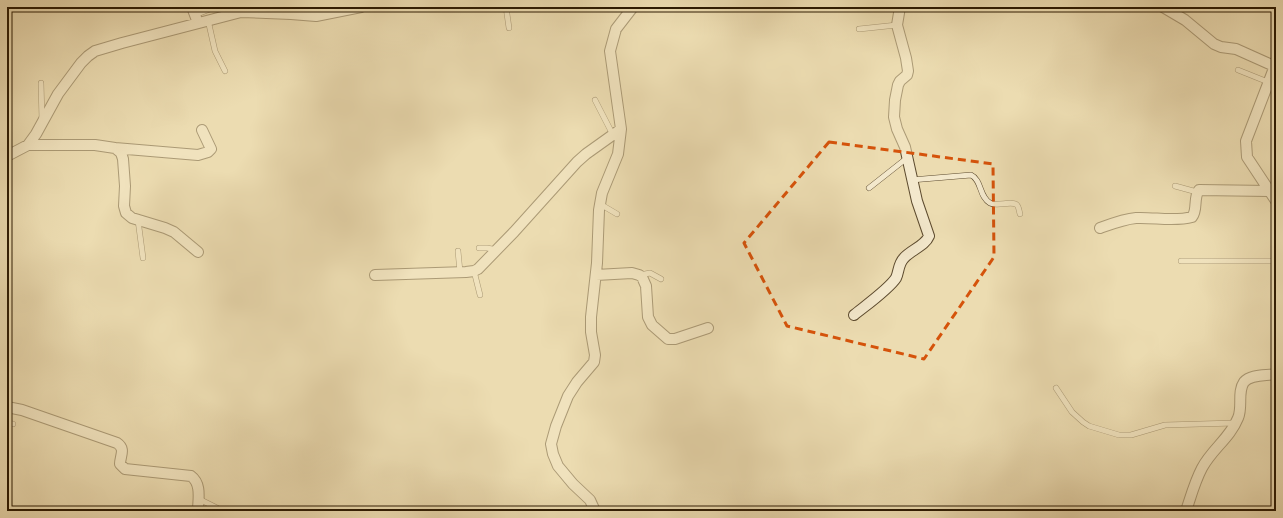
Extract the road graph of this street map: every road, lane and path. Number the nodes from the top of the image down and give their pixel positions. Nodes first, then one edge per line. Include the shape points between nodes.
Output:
1 (215, 7) edge
2 (361, 7) edge
3 (506, 7) edge
4 (633, 7) edge
5 (900, 7) edge
6 (1163, 7) edge
7 (198, 16) edge
8 (897, 25) junction
9 (509, 28) dead end
10 (859, 29) dead end
11 (1275, 64) edge
12 (1238, 70) dead end
13 (225, 71) dead end
14 (1268, 82) junction
15 (41, 83) dead end
16 (595, 100) dead end
17 (42, 123) junction
18 (202, 130) dead end
19 (617, 132) junction
20 (28, 144) junction
21 (116, 148) junction
22 (8, 155) edge
23 (907, 158) junction
24 (911, 180) junction
25 (1175, 186) dead end
26 (869, 188) dead end
27 (1269, 191) junction
28 (1197, 192) junction
29 (1276, 201) edge
30 (600, 204) junction
31 (617, 214) dead end
32 (1020, 214) dead end
33 (138, 220) junction
34 (1100, 228) dead end
35 (479, 248) dead end
36 (497, 250) junction
37 (458, 251) dead end
38 (198, 252) dead end
39 (143, 258) dead end
40 (1181, 261) dead end
41 (1276, 261) edge
42 (474, 271) junction
43 (460, 272) junction
44 (375, 275) dead end
45 (596, 275) junction
46 (639, 275) junction
47 (662, 278) dead end
48 (480, 295) dead end
49 (854, 315) dead end
50 (708, 328) dead end
51 (1276, 374) edge
52 (1056, 388) dead end
53 (7, 407) edge
54 (1236, 422) junction
55 (198, 498) junction
56 (217, 508) dead end
57 (198, 511) edge
58 (595, 511) edge
59 (1186, 511) edge

1 - 7 lane
2 - 7 street via 316,16 242,12
3 - 9 lane
4 - 19 street via 616,29 610,51
5 - 8 street
6 - 11 street via 1214,44 1236,49
7 - 13 lane
7 - 17 street via 88,56 58,94
8 - 10 lane
8 - 23 street via 908,71 898,86 894,117
11 - 14 street
12 - 14 lane
14 - 27 street via 1246,142 1246,150
15 - 17 lane
16 - 19 lane
17 - 20 street
18 - 21 street via 211,149 204,154
19 - 30 street via 618,154
19 - 36 street via 577,162
20 - 21 street via 95,145
20 - 22 street
21 - 33 street via 121,152 123,159 126,213
23 - 24 street
23 - 26 lane
24 - 32 lane via 971,175 977,180 986,201 997,205 1014,203
24 - 49 street via 928,236 927,241 904,257 891,283
25 - 28 lane
27 - 28 street
27 - 29 street
28 - 34 street via 1192,217 1136,218
30 - 31 lane
30 - 45 street
33 - 38 street via 174,232
33 - 39 lane
35 - 36 lane
36 - 42 street
37 - 43 lane
40 - 41 lane
42 - 43 street
42 - 48 lane
43 - 44 street
45 - 46 street
45 - 58 street via 590,317 595,350 594,362 568,396 551,444 558,466 590,500
46 - 47 lane via 650,273
46 - 50 street via 646,286 648,318 664,336 675,339
51 - 54 street via 1252,376 1245,382 1241,389 1239,416
52 - 54 lane via 1072,412 1083,422 1119,435 1131,435 1165,425
53 - 55 street via 118,442 123,449 120,464 125,469 191,476 198,483
54 - 59 street via 1202,467
55 - 56 lane
55 - 57 street

